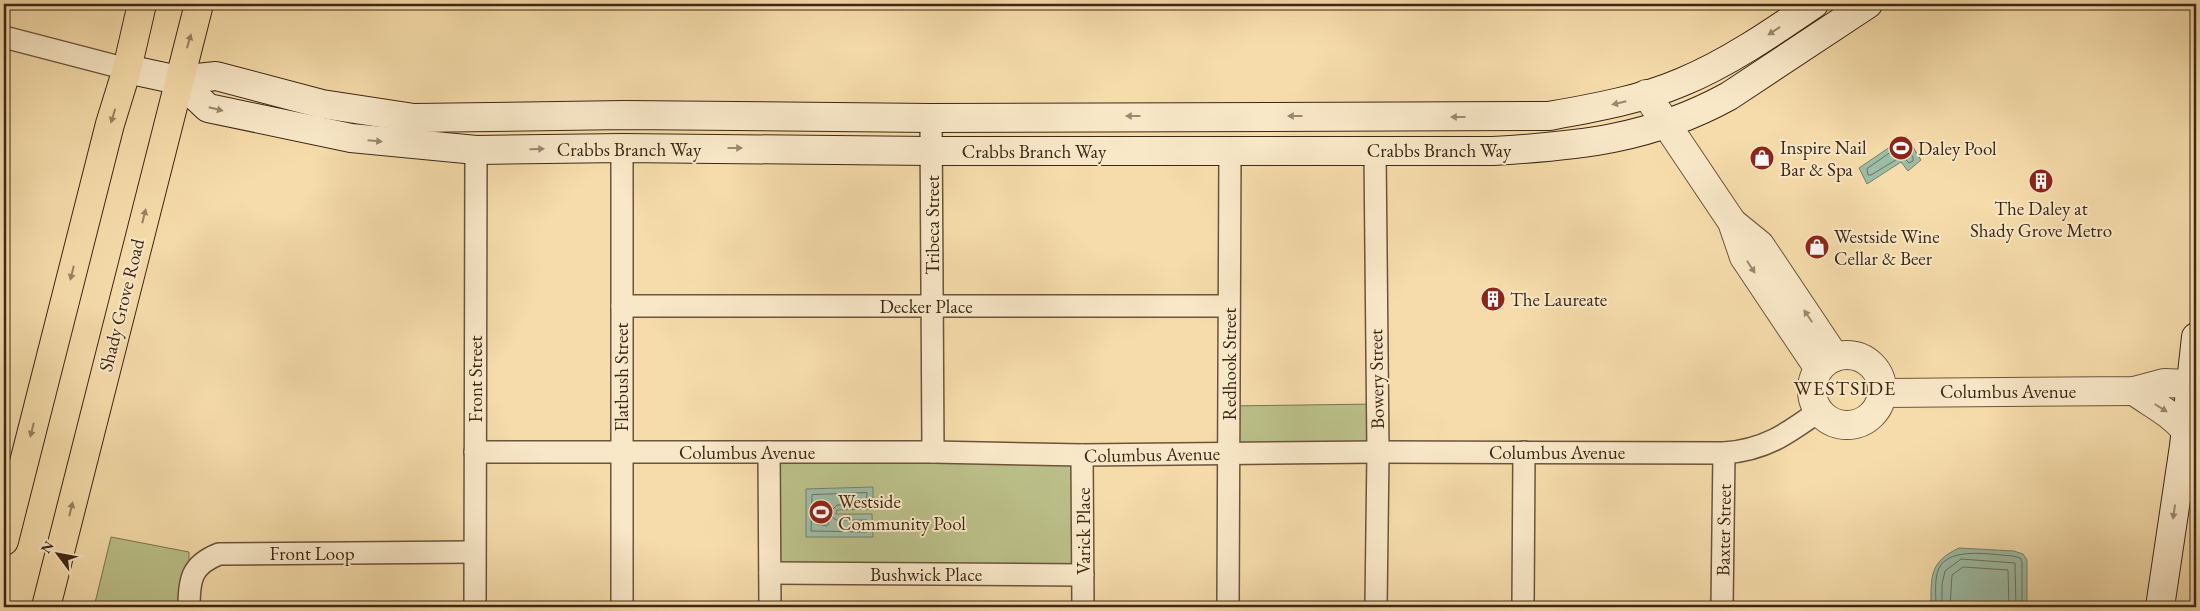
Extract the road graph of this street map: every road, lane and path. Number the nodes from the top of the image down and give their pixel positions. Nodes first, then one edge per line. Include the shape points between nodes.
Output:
1 (142, 4) edge
2 (199, 4) edge
3 (1814, 4) edge
4 (1868, 4) edge
5 (4, 37) edge
6 (127, 69) junction
7 (178, 80) junction
8 (1646, 94) junction
9 (931, 118) junction
10 (1667, 124) junction
11 (622, 148) junction
12 (476, 150) junction
13 (1230, 150) junction
14 (931, 151) junction
15 (1375, 151) junction
16 (622, 306) junction
17 (1229, 306) junction
18 (932, 307) junction
19 (2196, 337) edge
20 (1827, 363) junction
21 (2190, 384) junction
22 (2134, 391) junction
23 (1883, 393) junction
24 (1818, 411) junction
25 (2186, 430) junction
26 (474, 452) junction
27 (621, 452) junction
28 (769, 452) junction
29 (933, 452) junction
30 (1378, 452) junction
31 (1524, 452) junction
32 (1229, 453) junction
33 (1724, 453) junction
34 (1082, 455) junction
35 (4, 541) edge
36 (474, 552) junction
37 (770, 573) junction
38 (1083, 575) junction
39 (46, 607) edge
40 (189, 607) edge
41 (475, 607) edge
42 (622, 607) edge
43 (770, 607) edge
44 (1083, 607) edge
45 (1228, 607) edge
46 (1376, 607) edge
47 (1523, 607) edge
48 (1722, 607) edge
49 (2160, 607) edge

1 - 6 main road
7 -> 2 main road, Shady Grove Road
3 -> 8 main road, Crabbs Branch Way via 1767,36 1713,66 1683,82
4 - 10 main road, Crabbs Branch Way via 1729,96
5 - 6 street, Crabbs Branch Way
6 - 7 main road, Crabbs Branch Way
6 -> 35 main road via 110,124
7 - 9 main road, Crabbs Branch Way via 216,76 322,104 414,118 625,115
7 -> 12 main road, Crabbs Branch Way via 208,108 351,138
39 -> 7 main road, Shady Grove Road
8 -> 9 main road, Crabbs Branch Way via 1549,116
8 - 10 main road
9 - 14 street, Tribeca Street
10 - 15 main road, Crabbs Branch Way via 1580,145 1493,151
10 - 20 main road via 1732,222 1744,257
12 -> 11 main road, Crabbs Branch Way
11 -> 14 main road, Crabbs Branch Way
11 - 16 street, Flatbush Street
12 - 26 street, Front Street
13 - 14 main road, Crabbs Branch Way
13 - 15 main road, Crabbs Branch Way
13 - 17 street, Redhook Street
14 - 18 street, Tribeca Street
15 - 30 street, Bowery Street
16 - 18 street, Decker Place
16 - 27 street, Flatbush Street
17 - 18 street, Decker Place
17 - 32 street, Redhook Street
18 - 29 street, Tribeca Street
19 - 21 main road
20 - 23 main road via 1845,354 1865,359 1878,373
20 - 24 main road via 1813,379 1812,390
21 - 22 main road, Columbus Avenue via 2164,383
21 - 25 main road
22 - 23 main road, Columbus Avenue
22 -> 25 main road via 2162,408
23 - 24 main road via 1876,410 1861,423 1833,423
24 - 33 street, Columbus Avenue via 1768,444
25 -> 49 main road
26 - 27 street, Columbus Avenue
26 - 36 street, Front Street
27 - 28 street, Columbus Avenue
27 - 42 street, Flatbush Street
28 - 29 street, Columbus Avenue
28 - 37 street
29 - 34 street, Columbus Avenue
30 - 31 street, Columbus Avenue
30 - 32 street, Columbus Avenue
30 - 46 street, Bowery Street
31 - 33 street, Columbus Avenue
31 - 47 street
32 - 34 street, Columbus Avenue
32 - 45 street, Redhook Street
33 - 48 street, Baxter Street
34 - 38 street, Varick Place
36 - 40 street, Front Loop via 219,554 207,558 192,575
36 - 41 street, Front Street
37 - 38 street, Bushwick Place
37 - 43 street
38 - 44 street, Varick Place

